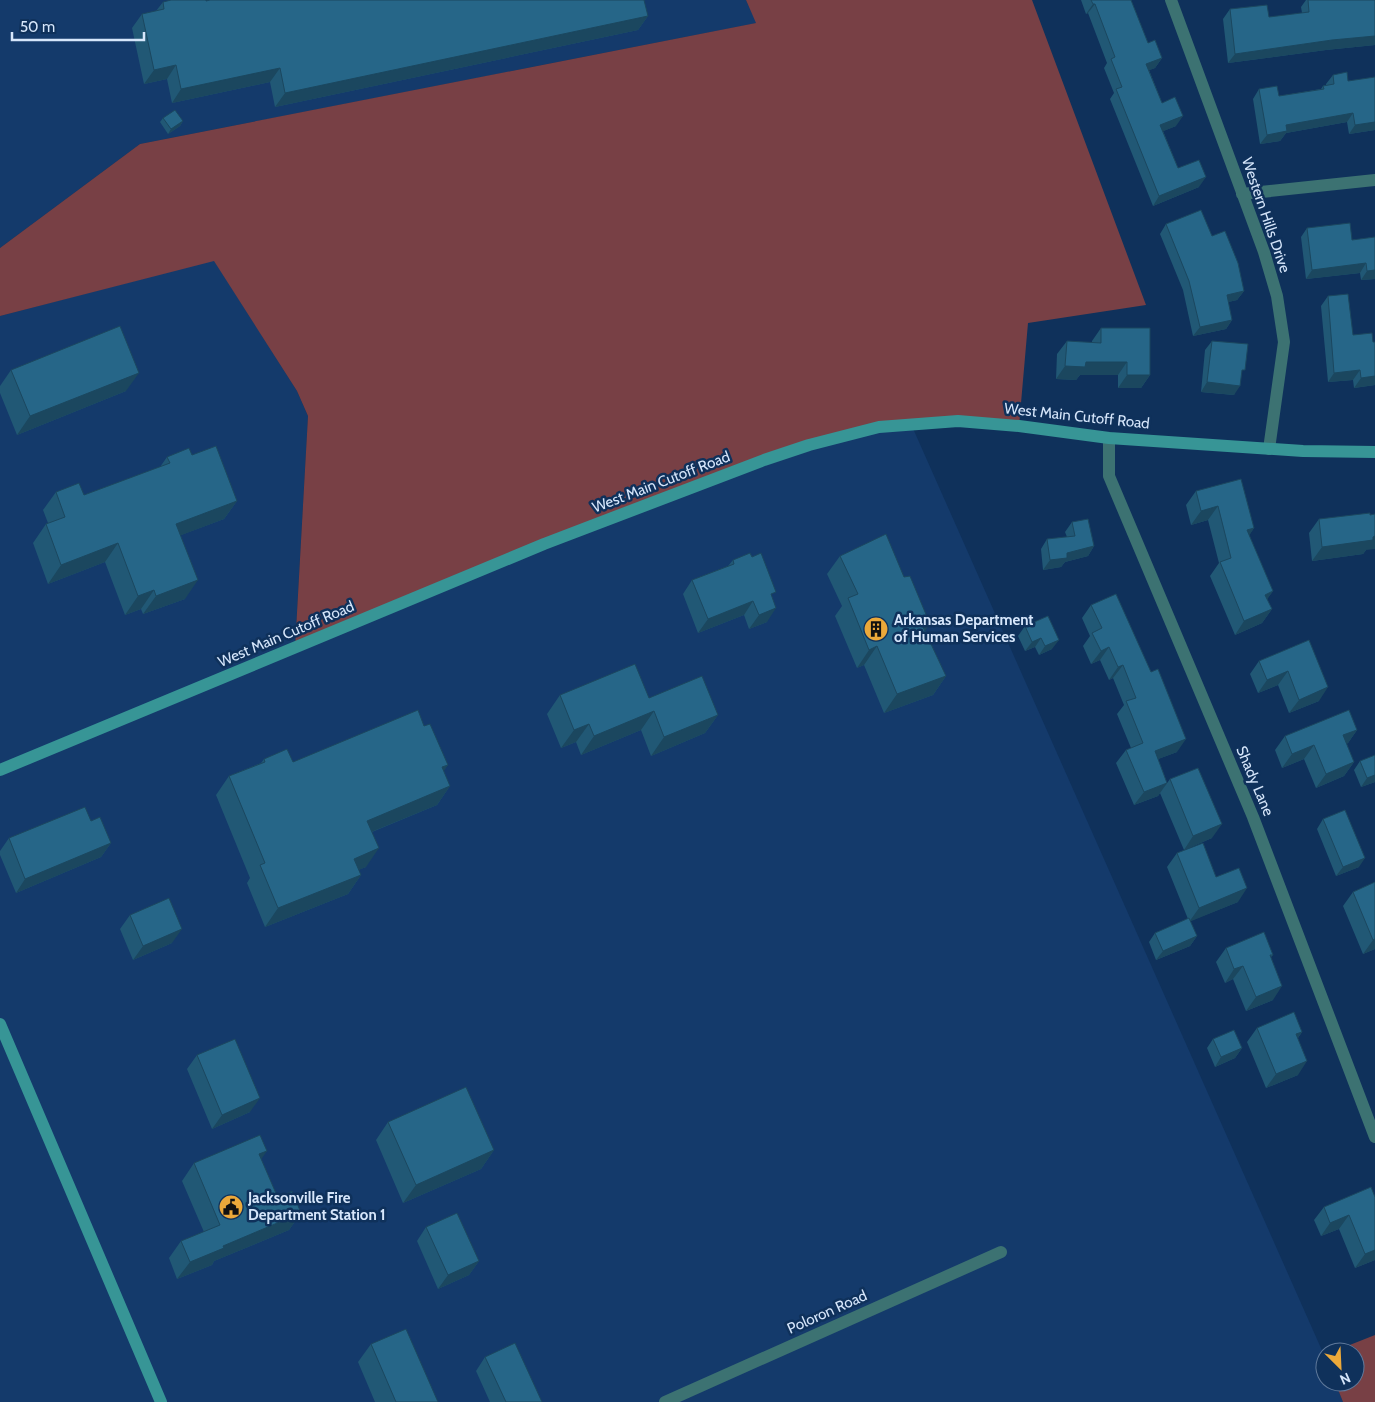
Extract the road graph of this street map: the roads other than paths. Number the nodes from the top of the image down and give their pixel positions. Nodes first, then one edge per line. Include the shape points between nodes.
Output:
1 (1171, 0) edge
2 (1375, 180) edge
3 (1242, 194) junction
4 (1109, 438) junction
5 (1269, 449) junction
6 (1375, 452) edge
7 (0, 770) edge
8 (0, 1024) edge
9 (1375, 1137) edge
10 (1001, 1252) dead end
11 (160, 1402) edge
12 (665, 1402) edge

1 - 3 street, Western Hills Drive
2 - 3 street
3 - 5 street, Western Hills Drive via 1277,296 1284,342
4 - 5 main road, West Main Cutoff Road
4 - 7 main road, West Main Cutoff Road via 958,421 879,427 809,445 544,544
4 - 9 street, Shady Lane via 1109,476 1253,816
5 - 6 main road, West Main Cutoff Road
8 - 11 main road
10 - 12 street, Poloron Road

